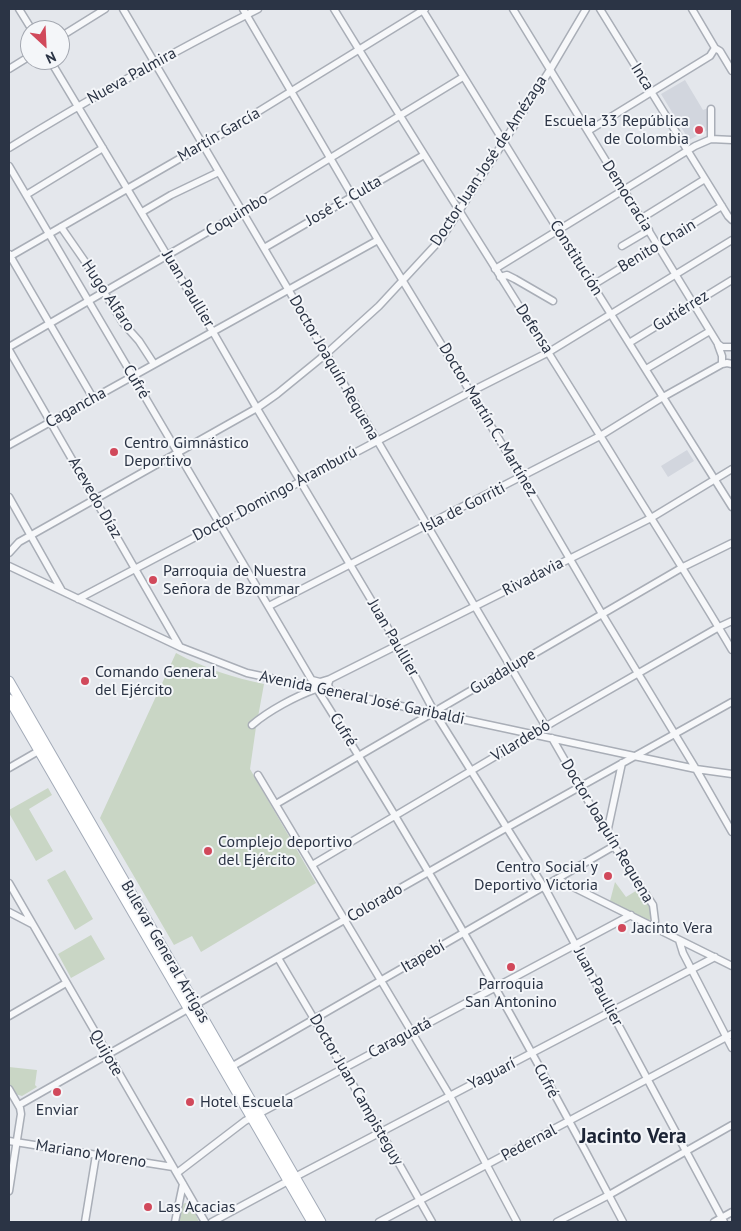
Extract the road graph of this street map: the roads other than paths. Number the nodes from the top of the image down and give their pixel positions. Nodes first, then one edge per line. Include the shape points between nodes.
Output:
1 (19, 9) edge
2 (105, 9) edge
3 (123, 9) edge
4 (258, 9) edge
5 (334, 9) edge
6 (424, 9) edge
7 (513, 9) edge
8 (586, 9) edge
9 (600, 9) edge
10 (694, 10) edge
11 (245, 12) edge
12 (26, 20) edge
13 (70, 31) edge
14 (715, 48) junction
15 (360, 50) junction
16 (20, 62) edge
17 (155, 63) junction
18 (9, 69) edge
19 (56, 70) edge
20 (550, 70) junction
21 (732, 71) edge
22 (463, 77) junction
23 (292, 91) junction
24 (651, 92) junction
25 (78, 106) junction
26 (711, 109) dead end
27 (400, 116) junction
28 (588, 131) junction
29 (711, 139) junction
30 (732, 140) edge
31 (504, 142) junction
32 (203, 144) junction
33 (9, 148) edge
34 (103, 148) junction
35 (687, 150) junction
36 (424, 155) junction
37 (331, 157) junction
38 (9, 166) edge
39 (219, 172) junction
40 (705, 179) junction
41 (127, 188) junction
42 (624, 190) junction
43 (26, 195) junction
44 (354, 196) junction
45 (722, 206) junction
46 (142, 212) junction
47 (242, 212) junction
48 (460, 212) junction
49 (642, 218) junction
50 (732, 220) edge
51 (61, 227) junction
52 (558, 230) junction
53 (649, 230) junction
54 (49, 235) junction
55 (378, 240) junction
56 (732, 240) edge
57 (658, 245) junction
58 (622, 246) dead end
59 (264, 248) junction
60 (168, 255) junction
61 (9, 256) edge
62 (496, 269) junction
63 (676, 274) junction
64 (500, 277) junction
65 (732, 280) edge
66 (403, 281) junction
67 (593, 285) junction
68 (288, 289) junction
69 (105, 292) junction
70 (553, 301) dead end
71 (88, 302) junction
72 (693, 303) junction
73 (611, 314) junction
74 (50, 323) junction
75 (710, 331) junction
76 (213, 332) junction
77 (629, 343) junction
78 (718, 344) junction
79 (732, 347) edge
80 (9, 348) edge
81 (549, 352) junction
82 (326, 354) junction
83 (154, 364) junction
84 (722, 364) junction
85 (732, 364) edge
86 (646, 369) junction
87 (132, 376) junction
88 (470, 392) junction
89 (663, 397) junction
90 (93, 398) junction
91 (257, 408) junction
92 (51, 422) junction
93 (600, 436) junction
94 (376, 441) junction
95 (9, 446) edge
96 (178, 452) junction
97 (732, 469) edge
98 (522, 477) junction
99 (715, 478) junction
100 (300, 481) junction
101 (9, 498) edge
102 (95, 499) junction
103 (732, 507) edge
104 (651, 518) junction
105 (220, 523) junction
106 (427, 526) junction
107 (31, 535) junction
108 (732, 542) edge
109 (9, 553) edge
110 (570, 559) junction
111 (350, 565) junction
112 (9, 566) edge
113 (683, 567) junction
114 (136, 568) junction
115 (62, 591) junction
116 (78, 599) junction
117 (269, 606) junction
118 (474, 607) junction
119 (602, 614) junction
120 (732, 621) edge
121 (719, 627) junction
122 (398, 646) junction
123 (180, 647) junction
124 (732, 650) edge
125 (510, 667) junction
126 (638, 673) junction
127 (330, 679) junction
128 (312, 680) junction
129 (9, 681) edge
130 (298, 684) junction
131 (317, 689) junction
132 (330, 691) junction
133 (300, 696) junction
134 (9, 699) edge
135 (732, 702) edge
136 (435, 713) junction
137 (252, 725) dead end
138 (546, 727) junction
139 (675, 733) junction
140 (532, 735) junction
141 (552, 738) junction
142 (43, 748) junction
143 (359, 755) junction
144 (634, 756) junction
145 (622, 763) junction
146 (9, 768) edge
147 (696, 769) junction
148 (472, 770) junction
149 (732, 774) edge
150 (258, 775) dead end
151 (580, 787) junction
152 (276, 804) junction
153 (395, 816) junction
154 (506, 828) junction
155 (732, 832) edge
156 (607, 833) junction
157 (614, 846) junction
158 (312, 864) junction
159 (429, 873) junction
160 (557, 879) junction
161 (9, 883) edge
162 (544, 887) junction
163 (9, 912) edge
164 (631, 915) junction
165 (345, 921) junction
166 (33, 925) junction
167 (653, 926) junction
168 (464, 933) junction
169 (679, 940) junction
170 (576, 945) junction
171 (715, 957) junction
172 (278, 958) junction
173 (732, 966) edge
174 (692, 969) junction
175 (382, 981) junction
176 (66, 983) junction
177 (496, 987) junction
178 (192, 1007) junction
179 (612, 1012) junction
180 (9, 1016) edge
181 (314, 1019) junction
182 (412, 1032) junction
183 (729, 1036) edge
184 (732, 1048) edge
185 (532, 1054) junction
186 (108, 1055) junction
187 (231, 1067) junction
188 (344, 1068) junction
189 (648, 1080) junction
190 (9, 1089) edge
191 (450, 1096) junction
192 (18, 1105) junction
193 (255, 1115) junction
194 (569, 1122) junction
195 (732, 1125) edge
196 (381, 1132) junction
197 (12, 1142) edge
198 (686, 1151) junction
199 (96, 1155) junction
200 (487, 1166) junction
201 (175, 1170) junction
202 (292, 1179) junction
203 (183, 1184) junction
204 (9, 1190) edge
205 (609, 1195) junction
206 (420, 1200) junction
207 (732, 1212) edge
208 (723, 1220) edge
209 (85, 1222) edge
210 (175, 1222) edge
211 (205, 1222) edge
212 (212, 1222) edge
213 (312, 1222) edge
214 (321, 1222) edge
215 (379, 1222) edge
216 (432, 1222) edge
217 (517, 1222) edge
218 (557, 1222) edge
219 (623, 1222) edge
220 (714, 1222) edge

1 - 12 street
2 - 13 street
3 - 17 street, Doctor Joaquín Requena
4 - 11 street, Nueva Palmira
5 - 15 street, Defensa
6 - 15 street, Martín García
6 - 22 street, Constitución
7 - 20 street, Democracia
8 - 20 street, Doctor Juan José de Amézaga
9 - 24 street, Inca
10 - 14 street
11 - 17 street, Nueva Palmira
11 - 23 street, Doctor Martín C. Martínez
14 - 21 street
14 - 24 street via 710,56
15 - 23 street, Martín García
15 - 27 street, Defensa
16 - 18 street
17 - 25 street, Nueva Palmira
17 - 32 street, Doctor Joaquín Requena
19 - 25 street, Juan Paullier
20 - 28 street, Democracia
20 - 31 street, Doctor Juan José de Amézaga
22 - 27 street, Coquimbo
22 - 31 street, Constitución
23 - 32 street, Martín García
23 - 37 street, Doctor Martín C. Martínez
24 - 28 street
24 - 35 street, Inca
25 - 33 street, Nueva Palmira
25 - 34 street, Juan Paullier
26 - 29 street
27 - 36 street, Defensa
27 - 37 street, Coquimbo
28 - 42 street, Democracia
29 - 30 street
29 - 35 street
31 - 48 street, Doctor Juan José de Amézaga
31 - 52 street, Constitución
32 - 39 street, Doctor Joaquín Requena
32 - 41 street, Martín García
34 - 41 street, Juan Paullier
34 - 43 street
35 - 40 street, Inca
35 - 42 street
36 - 44 street, José E. Culta
36 - 48 street, Defensa
37 - 44 street, Doctor Martín C. Martínez
37 - 47 street, Coquimbo
38 - 43 street, Cufré
39 - 46 street
39 - 47 street, Doctor Joaquín Requena
40 - 45 street, Inca
40 - 49 street
41 - 46 street, Juan Paullier
41 - 51 street, Martín García
42 - 49 street, Democracia
42 - 52 street
43 - 54 street, Cufré
44 - 55 street, Doctor Martín C. Martínez
44 - 59 street, José E. Culta
45 - 50 street, Inca
45 - 57 street, Benito Chain
46 - 60 street, Juan Paullier
47 - 59 street, Doctor Joaquín Requena
47 - 60 street, Coquimbo
48 - 62 street, Defensa
48 - 66 street, Doctor Juan José de Amézaga via 441,239
49 - 53 street, Democracia
51 - 54 street, Martín García
51 - 69 street, Hugo Alfaro
52 - 62 street
52 - 67 street, Constitución
53 - 57 street, Democracia
53 - 58 street
54 - 61 street, Martín García
54 - 71 street, Cufré
55 - 66 street, Doctor Martín C. Martínez
55 - 68 street, Cagancha
56 - 63 street, Doctor Domingo Aramburú
57 - 63 street, Democracia
57 - 67 street, Benito Chain
59 - 68 street, Doctor Joaquín Requena
60 - 69 street, Coquimbo
60 - 76 street, Juan Paullier
61 - 74 street
62 - 64 street, Defensa
63 - 72 street, Democracia
63 - 73 street, Doctor Domingo Aramburú
64 - 70 street via 508,275 515,278
64 - 81 street, Defensa
65 - 72 street, Gutiérrez
66 - 82 street, Doctor Juan José de Amézaga
66 - 88 street, Doctor Martín C. Martínez
67 - 73 street, Constitución
68 - 76 street, Cagancha
68 - 82 street, Doctor Joaquín Requena
69 - 71 street, Coquimbo
69 - 83 street, Hugo Alfaro via 123,323
71 - 74 street, Coquimbo
71 - 87 street, Cufré
72 - 75 street, Democracia
72 - 77 street, Gutiérrez
73 - 77 street, Constitución
73 - 81 street, Doctor Domingo Aramburú
74 - 80 street, Coquimbo
74 - 90 street
75 - 78 street, Democracia
75 - 86 street
76 - 83 street, Cagancha
76 - 91 street, Juan Paullier
77 - 86 street, Constitución
78 - 79 street
78 - 84 street
80 - 92 street, Acevedo Díaz
81 - 88 street, Doctor Domingo Aramburú
81 - 93 street, Defensa
82 - 91 street, Doctor Juan José de Amézaga
82 - 94 street, Doctor Joaquín Requena
83 - 87 street, Cagancha
84 - 85 street, Isla de Gorriti
84 - 89 street, Isla de Gorriti
86 - 89 street, Constitución
87 - 90 street, Cagancha
87 - 96 street, Cufré
88 - 94 street, Doctor Domingo Aramburú
88 - 98 street, Doctor Martín C. Martínez
89 - 93 street, Isla de Gorriti
89 - 99 street, Constitución
90 - 92 street, Cagancha
91 - 96 street, Doctor Juan José de Amézaga
91 - 100 street, Juan Paullier
92 - 95 street, Cagancha
92 - 102 street, Acevedo Díaz
93 - 98 street, Isla de Gorriti
93 - 104 street, Defensa
94 - 100 street, Doctor Domingo Aramburú
94 - 106 street, Doctor Joaquín Requena
96 - 102 street, Doctor Juan José de Amézaga
96 - 105 street, Cufré
97 - 99 street, Rivadavia
98 - 106 street, Isla de Gorriti
98 - 110 street, Doctor Martín C. Martínez
99 - 103 street, Constitución
99 - 104 street, Rivadavia
100 - 105 street, Doctor Domingo Aramburú
100 - 111 street, Juan Paullier
101 - 107 street
102 - 107 street, Doctor Juan José de Amézaga
102 - 114 street, Acevedo Díaz
104 - 110 street, Rivadavia
104 - 113 street, Defensa
105 - 114 street, Doctor Domingo Aramburú
105 - 117 street, Cufré
106 - 111 street, Isla de Gorriti
106 - 118 street, Doctor Joaquín Requena
107 - 109 street, Doctor Juan José de Amézaga
107 - 115 street
108 - 113 street, Guadalupe
110 - 118 street, Rivadavia
110 - 119 street, Doctor Martín C. Martínez
111 - 117 street, Isla de Gorriti
111 - 122 street, Juan Paullier
112 - 115 street, Avenida General José Garibaldi
113 - 119 street, Guadalupe
113 - 121 street, Defensa
114 - 116 street, Doctor Domingo Aramburú
114 - 123 street, Acevedo Díaz
115 - 116 street, Avenida General José Garibaldi
116 - 123 street, Avenida General José Garibaldi
117 - 128 street, Cufré
118 - 122 street, Rivadavia
118 - 125 street, Doctor Joaquín Requena
119 - 125 street, Guadalupe
119 - 126 street, Doctor Martín C. Martínez
120 - 121 street, Vilardebó
121 - 124 street, Defensa
121 - 126 street, Vilardebó
122 - 127 street, Rivadavia
122 - 136 street, Juan Paullier
123 - 130 street, Avenida General José Garibaldi via 247,673
125 - 136 street, Guadalupe
125 - 138 street, Doctor Joaquín Requena
126 - 138 street, Vilardebó
126 - 139 street, Doctor Martín C. Martínez
127 - 128 street, Rivadavia
127 - 132 street
128 - 131 street, Cufré
129 - 142 main road, Bulevar General Artigas
130 - 131 street, Avenida General José Garibaldi
130 - 133 street
131 - 132 street, Avenida General José Garibaldi
131 - 133 street
131 - 143 street, Cufré
132 - 136 street, Avenida General José Garibaldi
133 - 137 street
134 - 142 main road, Bulevar General Artigas
135 - 139 street, Colorado
136 - 140 street, Avenida General José Garibaldi
136 - 143 street, Guadalupe
136 - 148 street, Juan Paullier
138 - 140 street, Vilardebó
139 - 144 street, Colorado
139 - 147 street, Doctor Martín C. Martínez
140 - 141 street, Avenida General José Garibaldi
140 - 148 street, Vilardebó
141 - 144 street, Avenida General José Garibaldi
141 - 151 street, Doctor Joaquín Requena
142 - 146 street
142 - 178 main road, Bulevar General Artigas
143 - 152 street, Guadalupe
143 - 153 street, Cufré
144 - 145 street, Colorado
144 - 147 street, Avenida General José Garibaldi
145 - 151 street, Colorado
145 - 156 street
147 - 149 street, Avenida General José Garibaldi
147 - 155 street, Doctor Martín C. Martínez
148 - 153 street, Vilardebó
148 - 154 street, Juan Paullier
150 - 152 street
151 - 154 street, Colorado
151 - 156 street, Doctor Joaquín Requena
152 - 158 street
153 - 158 street, Vilardebó
153 - 159 street, Cufré
154 - 159 street, Colorado
154 - 162 street, Juan Paullier
156 - 157 street, Doctor Joaquín Requena
157 - 160 street, Itapebí
157 - 167 street, Doctor Joaquín Requena via 653,905
158 - 165 street
159 - 165 street, Colorado
159 - 168 street, Cufré
160 - 162 street, Itapebí
160 - 164 street
161 - 166 street, Quijote
162 - 168 street, Itapebí
162 - 170 street, Juan Paullier
163 - 166 street
164 - 167 street
164 - 170 street, Caraguatá
165 - 172 street, Colorado
165 - 175 street
166 - 176 street, Quijote
167 - 169 street
168 - 175 street, Itapebí
168 - 177 street, Cufré
169 - 171 street
169 - 174 street
170 - 177 street, Caraguatá
170 - 179 street, Juan Paullier
171 - 173 street
171 - 174 street, Yaguarí
172 - 178 street, Colorado
172 - 181 street, Doctor Juan Campisteguy
174 - 179 street, Yaguarí
174 - 183 street
175 - 181 street, Itapebí
175 - 182 street
176 - 180 street
176 - 186 street, Quijote
177 - 182 street, Caraguatá
177 - 185 street, Cufré
178 - 186 street, Colorado
178 - 187 main road, Bulevar General Artigas
178 - 193 main road, Bulevar General Artigas
179 - 185 street, Yaguarí
179 - 189 street, Juan Paullier
181 - 187 street, Itapebí
181 - 188 street, Doctor Juan Campisteguy
182 - 188 street, Caraguatá
182 - 191 street
183 - 184 street
183 - 189 street, Pedernal
185 - 191 street, Yaguarí
185 - 194 street, Cufré
186 - 192 street, Colorado
186 - 201 street, Quijote
187 - 193 main road, Bulevar General Artigas
188 - 193 street, Caraguatá
188 - 196 street, Doctor Juan Campisteguy
189 - 194 street, Pedernal
189 - 198 street, Juan Paullier
190 - 192 street
191 - 196 street, Yaguarí
191 - 200 street
192 - 197 street via 21,1114
193 - 201 street, Caraguatá
193 - 202 main road, Bulevar General Artigas
194 - 200 street, Pedernal
194 - 205 street, Cufré
195 - 198 street
196 - 202 street, Yaguarí
196 - 206 street, Doctor Juan Campisteguy
197 - 199 street, Mariano Moreno
197 - 204 street
198 - 205 street
198 - 208 street, Juan Paullier
199 - 201 street, Mariano Moreno
199 - 209 street
200 - 206 street, Pedernal
200 - 217 street
201 - 203 street, Quijote
202 - 212 street, Yaguarí
202 - 213 main road, Bulevar General Artigas
202 - 214 main road, Bulevar General Artigas
203 - 210 street
203 - 211 street, Quijote
205 - 218 street
205 - 219 street, Cufré
206 - 215 street, Pedernal
206 - 216 street, Doctor Juan Campisteguy
207 - 208 street
208 - 220 street

